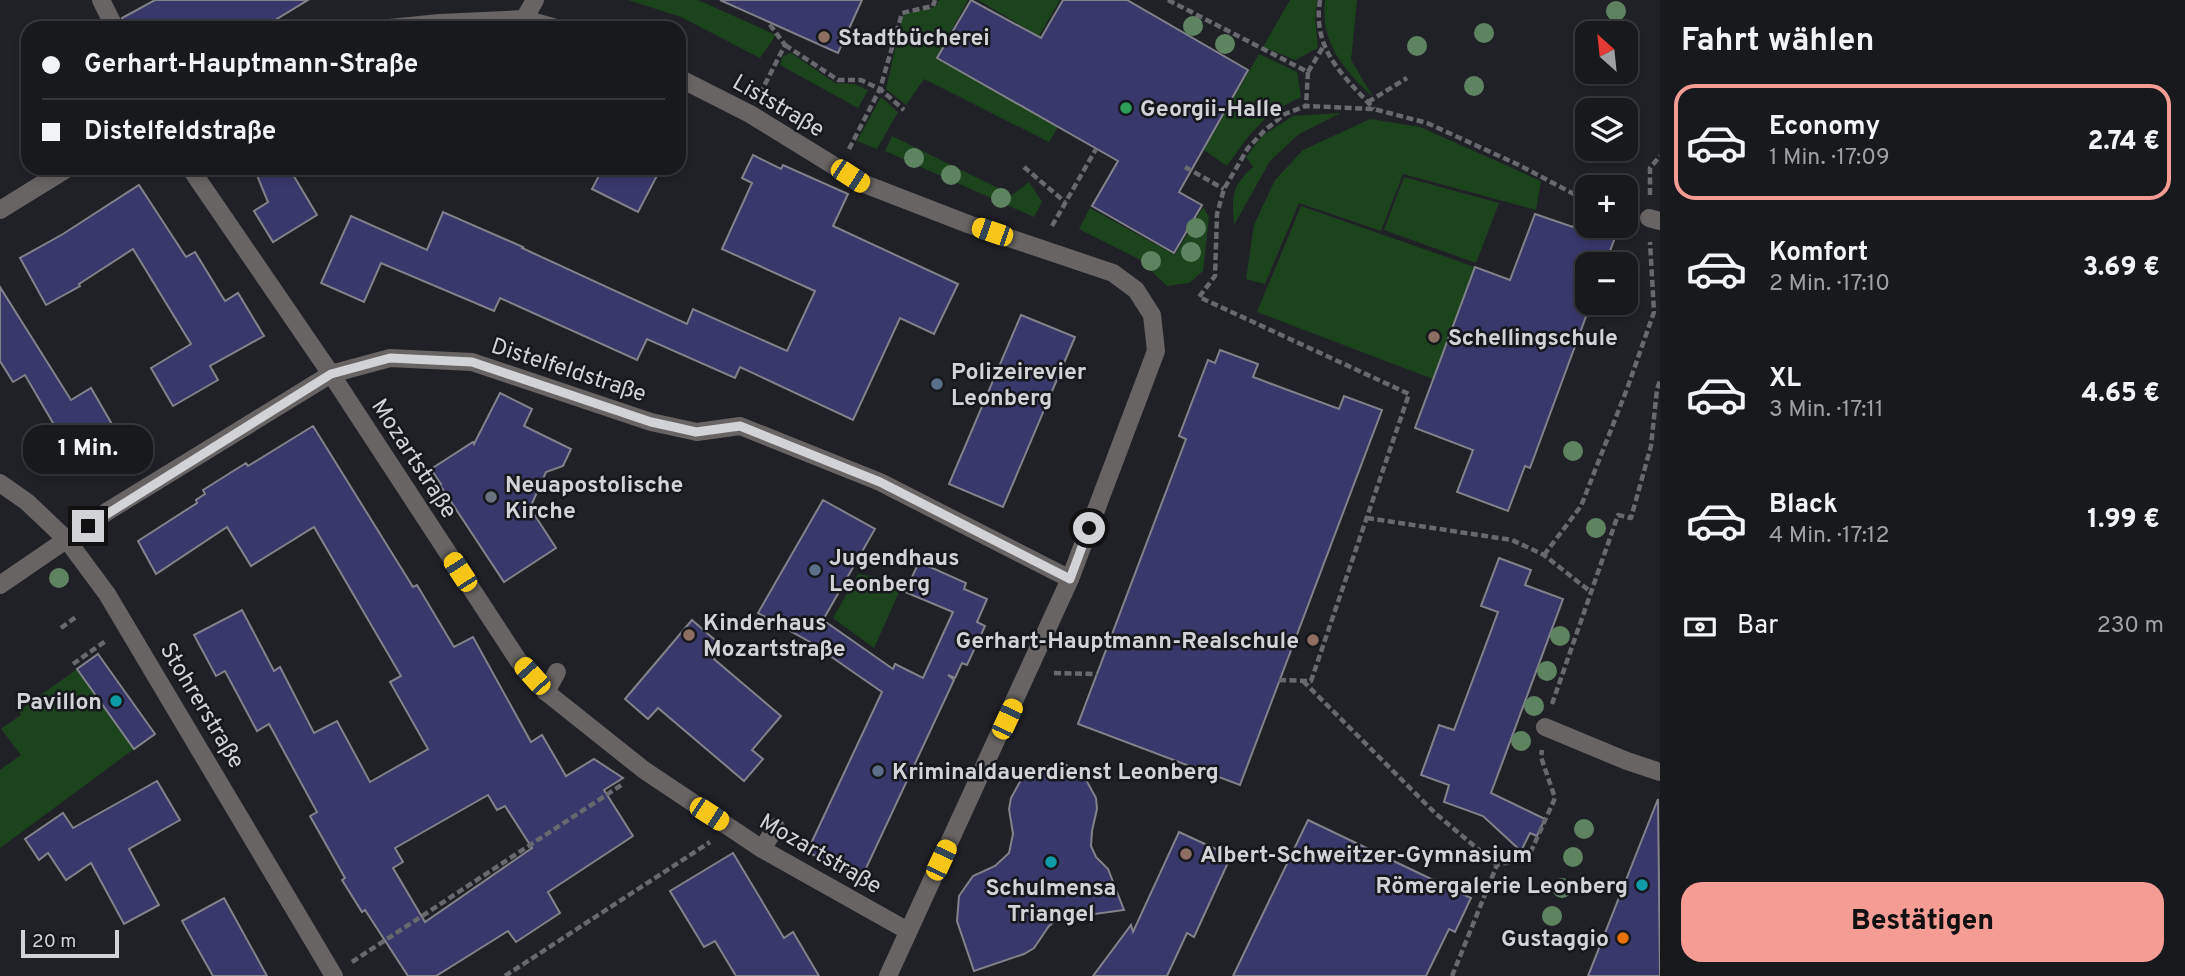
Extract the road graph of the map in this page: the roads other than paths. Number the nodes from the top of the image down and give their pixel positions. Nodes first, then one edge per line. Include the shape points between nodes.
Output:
1 (101, 0) edge
2 (535, 0) edge
3 (524, 19) junction
4 (112, 21) edge
5 (482, 21) edge
6 (531, 21) edge
7 (686, 82) edge
8 (57, 175) edge
9 (195, 175) edge
10 (0, 210) edge
11 (331, 374) junction
12 (0, 483) edge
13 (67, 540) junction
14 (1070, 579) junction
15 (0, 585) edge
16 (558, 672) dead end
17 (546, 692) junction
18 (1545, 727) dead end
19 (1660, 772) edge
20 (776, 827) dead end
21 (762, 849) junction
22 (908, 931) junction
23 (334, 975) edge
24 (888, 976) edge

1 - 4 street
2 - 3 street
3 - 5 street
3 - 6 street
7 - 14 street, Liststraße via 750,114 862,183 1113,272 1136,290 1152,315 1156,351
8 - 10 street
9 - 11 street, Mozartstraße
11 - 13 street, Distelfeldstraße
11 - 14 street, Distelfeldstraße via 390,358 472,362 648,427 696,432 740,426 880,482
11 - 17 street, Mozartstraße via 518,660
12 - 13 street, Stohrerstraße
13 - 15 street, Distelfeldstraße
13 - 23 street, Stohrerstraße via 125,622
14 - 22 street
16 - 17 street
17 - 21 street, Mozartstraße via 644,770
18 - 19 street
20 - 21 street
21 - 22 street, Mozartstraße
22 - 24 street

